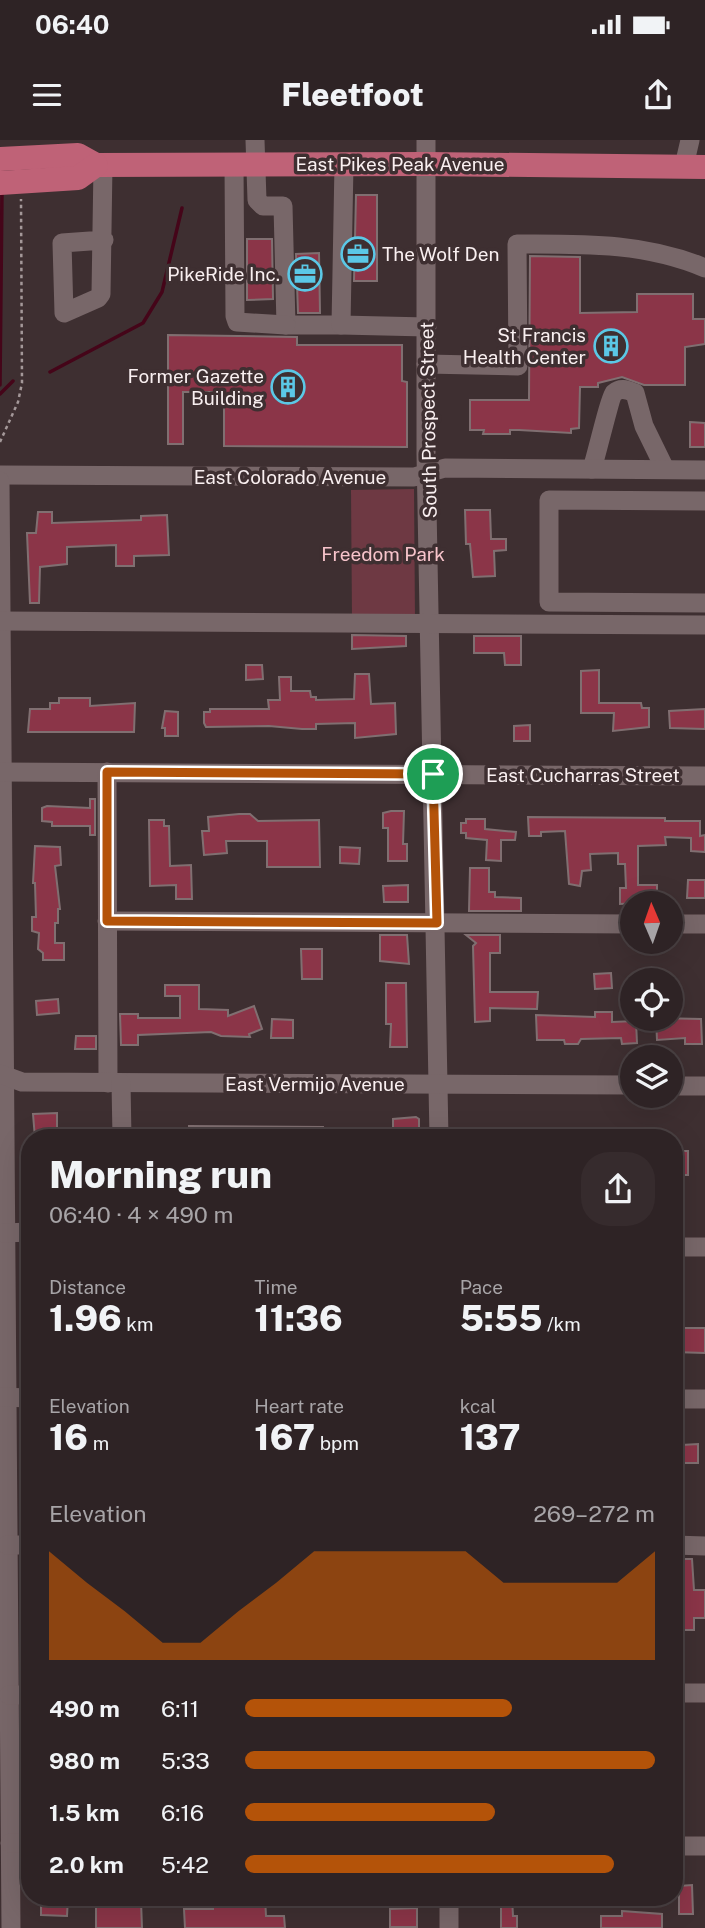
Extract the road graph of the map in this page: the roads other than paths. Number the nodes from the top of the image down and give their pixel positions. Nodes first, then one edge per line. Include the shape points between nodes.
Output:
1 (690, 140) edge
2 (426, 152) edge
3 (248, 156) edge
4 (0, 159) edge
5 (344, 164) junction
6 (99, 165) junction
7 (695, 167) edge
8 (50, 169) junction
9 (11, 186) edge
10 (104, 240) dead end
11 (705, 268) edge
12 (286, 325) junction
13 (341, 325) junction
14 (427, 327) junction
15 (426, 364) junction
16 (598, 469) junction
17 (633, 469) junction
18 (665, 469) junction
19 (705, 470) edge
20 (427, 473) junction
21 (0, 475) edge
22 (0, 481) edge
23 (605, 501) junction
24 (633, 501) junction
25 (705, 501) edge
26 (705, 603) edge
27 (1, 621) edge
28 (431, 625) junction
29 (705, 625) edge
30 (1, 772) edge
31 (107, 772) junction
32 (433, 774) junction
33 (705, 776) edge
34 (107, 921) junction
35 (437, 923) junction
36 (620, 924) edge
37 (683, 924) edge
38 (705, 924) edge
39 (2, 1075) edge
40 (114, 1083) junction
41 (439, 1085) junction
42 (620, 1086) edge
43 (683, 1086) edge
44 (705, 1086) edge
45 (121, 1129) edge
46 (439, 1129) edge
47 (21, 1232) edge
48 (4, 1233) junction
49 (683, 1247) edge
50 (705, 1247) edge
51 (3, 1397) edge
52 (21, 1398) edge
53 (683, 1399) edge
54 (705, 1399) edge
55 (7, 1545) junction
56 (21, 1545) edge
57 (683, 1545) edge
58 (705, 1546) edge
59 (4, 1653) edge
60 (683, 1693) edge
61 (705, 1693) edge
62 (9, 1695) junction
63 (21, 1695) edge
64 (10, 1843) junction
65 (21, 1843) edge
66 (683, 1846) edge
67 (705, 1846) edge
68 (449, 1906) edge
69 (7, 1921) edge
70 (449, 1928) edge

1 - 7 street
2 - 5 main road, East Pikes Peak Avenue
2 - 7 main road, East Pikes Peak Avenue
2 - 14 street, South Prospect Street
3 - 5 main road, East Pikes Peak Avenue
3 - 6 main road, East Pikes Peak Avenue
3 - 12 street via 257,200 263,206 284,206
3 - 12 street via 235,316 246,325
4 - 8 main road, East Pikes Peak Avenue
5 - 13 street
6 - 8 main road, East Pikes Peak Avenue via 78,155
6 - 10 street
8 - 9 main road, East Pikes Peak Avenue
11 - 15 street via 623,246 517,244 518,366
12 - 13 street
13 - 14 street
14 - 15 street, South Prospect Street
15 - 20 street, South Prospect Street
16 - 17 street, East Colorado Avenue
16 - 18 street via 611,398 624,388 635,393 644,426
16 - 20 street, East Colorado Avenue via 443,468
16 - 23 street
17 - 18 street, East Colorado Avenue
17 - 24 street
18 - 19 street, East Colorado Avenue
20 - 21 street, East Colorado Avenue via 414,477
20 - 28 street, South Prospect Street
22 - 27 street
23 - 24 street
23 - 26 street via 549,500 549,602
24 - 25 street
27 - 28 street
27 - 30 street
28 - 29 street
28 - 32 street, South Prospect Street
30 - 31 street, East Cucharras Street
30 - 39 street
31 - 32 street, East Cucharras Street
31 - 34 street
32 - 33 street, East Cucharras Street
32 - 35 street, South Prospect Street
34 - 35 street
34 - 40 street
35 - 36 street
35 - 41 street, South Prospect Street
37 - 38 street
39 - 40 street, East Vermijo Avenue via 20,1082
39 - 48 street
40 - 41 street, East Vermijo Avenue
40 - 45 street
41 - 42 street, East Vermijo Avenue
41 - 46 street, South Prospect Street
43 - 44 street
47 - 48 street
48 - 51 street
49 - 50 street
51 - 52 street
51 - 55 street
53 - 54 street
55 - 56 street
55 - 59 street
57 - 58 street
59 - 62 street
60 - 61 street
62 - 63 street
62 - 64 street
64 - 65 street
64 - 69 street
66 - 67 street
68 - 70 street

